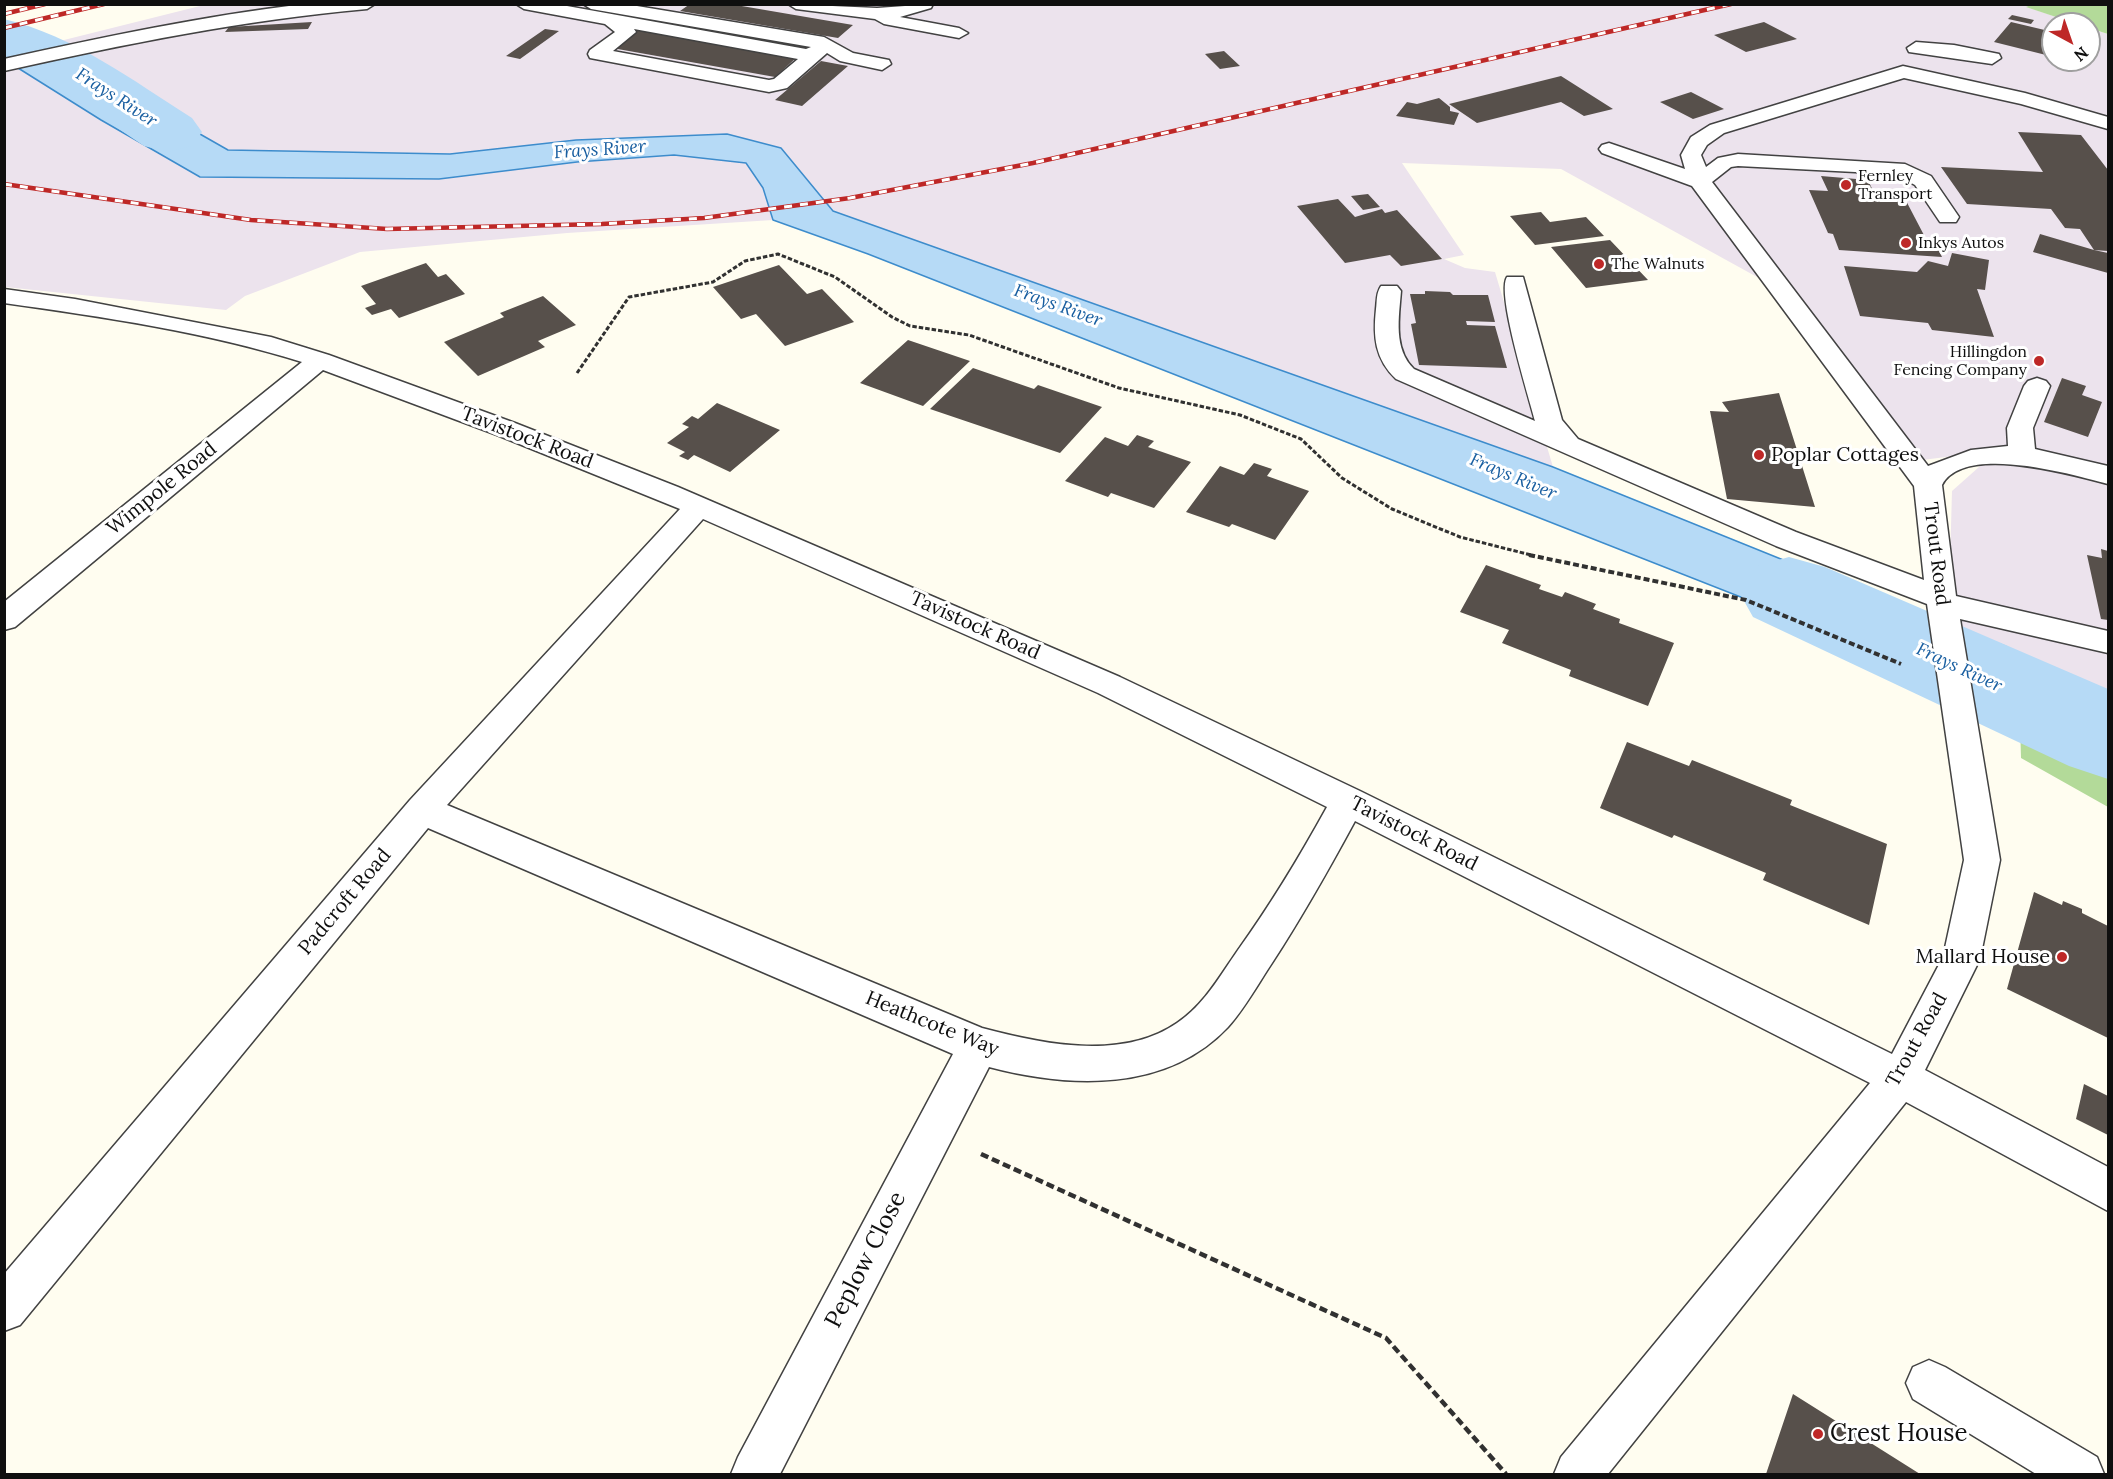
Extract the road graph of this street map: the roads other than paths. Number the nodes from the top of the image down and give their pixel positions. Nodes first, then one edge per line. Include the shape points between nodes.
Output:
1 (322, 4) edge
2 (367, 4) edge
3 (524, 4) edge
4 (591, 4) edge
5 (796, 4) edge
6 (925, 4) edge
7 (276, 12) junction
8 (850, 13) junction
9 (612, 21) junction
10 (1926, 28) dead end
11 (959, 33) dead end
12 (820, 48) junction
13 (1916, 48) junction
14 (1992, 58) dead end
15 (882, 64) dead end
16 (4, 65) edge
17 (1903, 72) junction
18 (2109, 123) edge
19 (1609, 149) dead end
20 (1925, 156) dead end
21 (1885, 165) junction
22 (1700, 181) junction
23 (1948, 217) dead end
24 (1515, 282) dead end
25 (1389, 291) dead end
26 (4, 296) edge
27 (321, 360) junction
28 (2037, 386) dead end
29 (1567, 442) junction
30 (2022, 454) junction
31 (2109, 475) edge
32 (1928, 485) junction
33 (698, 507) junction
34 (1942, 601) junction
35 (4, 619) edge
36 (2109, 642) edge
37 (1348, 801) junction
38 (422, 810) junction
39 (979, 1046) junction
40 (1900, 1078) junction
41 (2109, 1190) edge
42 (4, 1309) edge
43 (1929, 1383) dead end
44 (756, 1474) edge
45 (1578, 1474) edge
46 (2080, 1474) edge

1 - 7 street
2 - 7 street
3 - 9 street
4 - 12 street
5 - 8 street
6 - 8 street via 892,13
7 - 16 street
8 - 11 street
9 - 12 street via 804,55
9 - 12 street via 627,32 597,54 769,86 780,84
10 - 13 street
12 - 15 street
13 - 14 street
13 - 17 street
17 - 18 street via 2025,99
17 - 22 street via 1717,129 1698,141 1691,155
19 - 22 street
20 - 21 street
21 - 22 street via 1738,160 1725,162
21 - 23 street via 1923,181
22 - 32 street
24 - 29 street via 1517,305 1549,422
25 - 29 street via 1387,348 1396,368
26 - 27 street, Tavistock Road via 262,342
27 - 33 street, Tavistock Road
27 - 35 street, Wimpole Road
28 - 30 street via 2020,428
29 - 34 street via 1786,539
30 - 31 street, Trout Road
30 - 32 street, Trout Road via 1984,454 1965,459 1933,475
32 - 34 street, Trout Road
33 - 37 street, Tavistock Road via 1109,685
33 - 38 street, Padcroft Road
34 - 36 street
34 - 40 street, Trout Road via 1982,860 1961,959
37 - 39 street, Heathcote Way via 1263,944 1214,1014 1189,1036 1146,1056 1087,1065 1017,1057
37 - 40 street, Tavistock Road
38 - 39 street, Heathcote Way
38 - 42 street, Padcroft Road
39 - 44 street, Peplow Close
40 - 41 street, Tavistock Road
40 - 45 street, Trout Road
43 - 46 street

